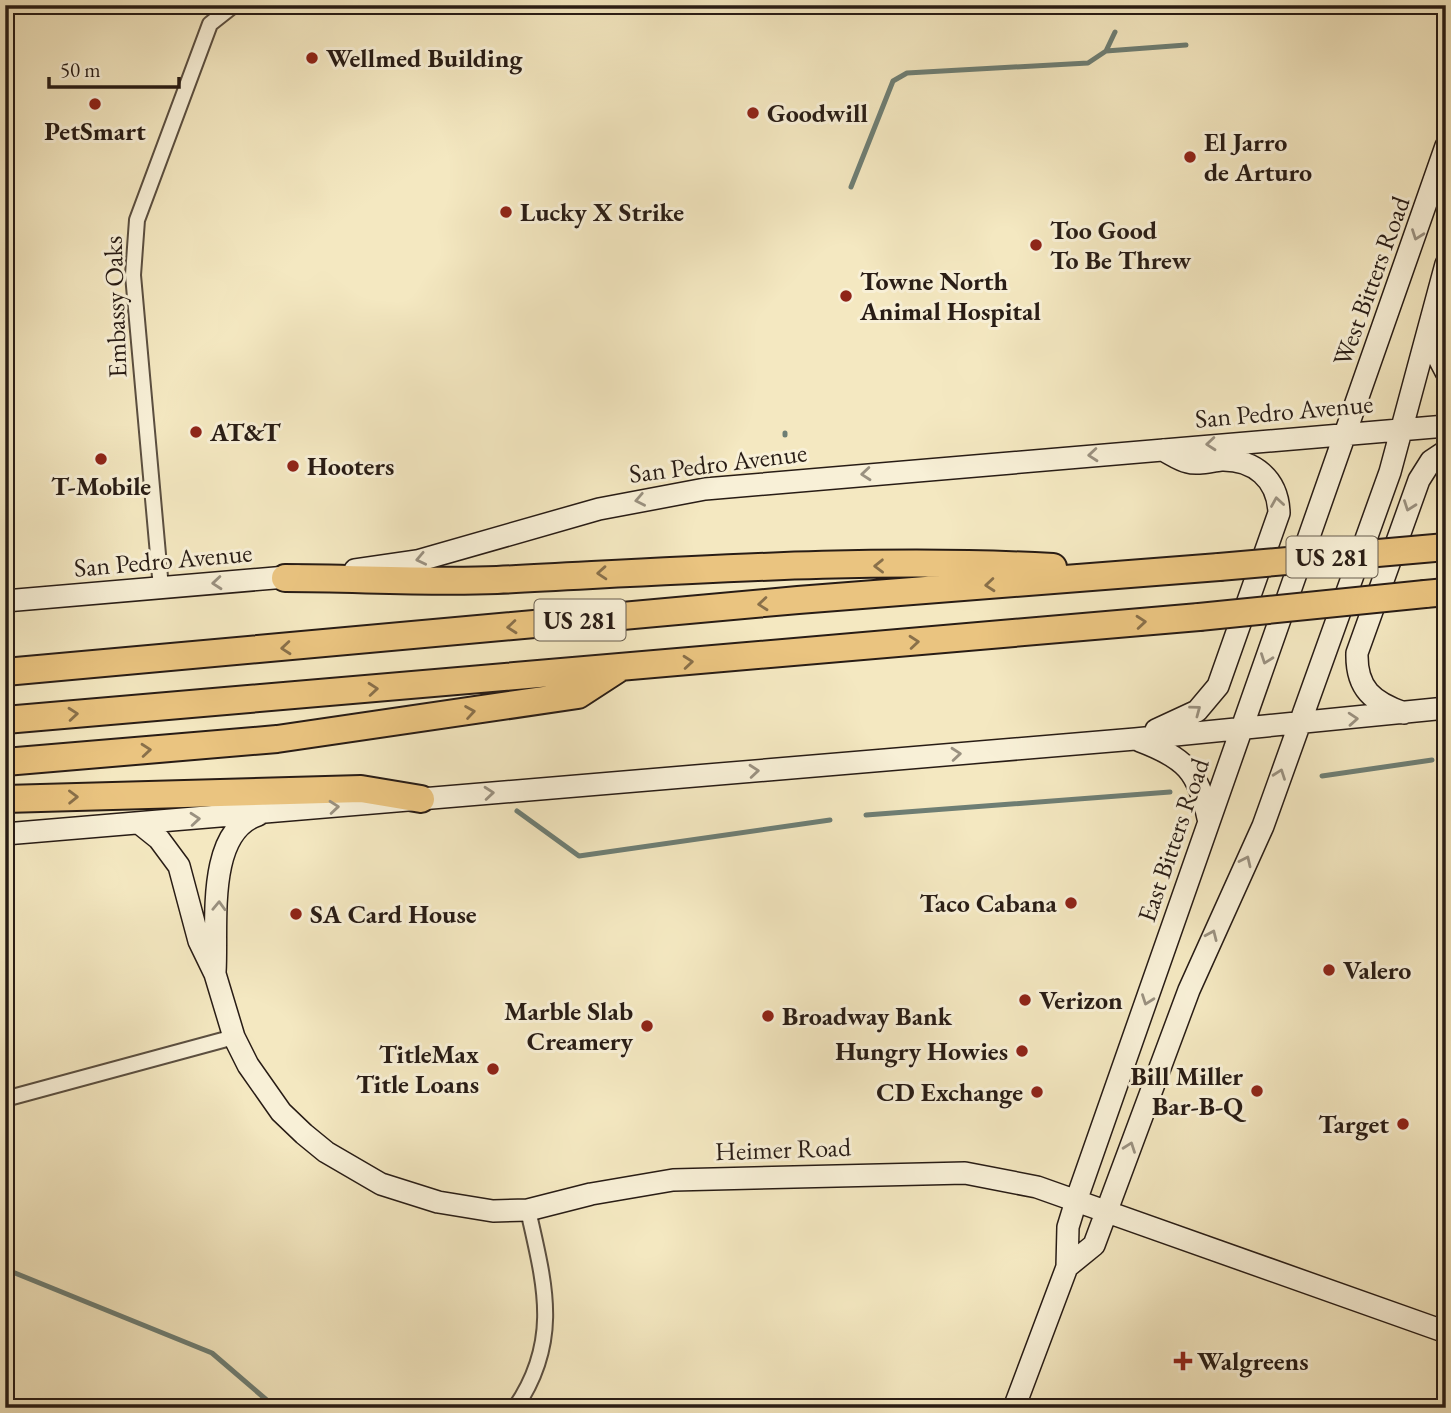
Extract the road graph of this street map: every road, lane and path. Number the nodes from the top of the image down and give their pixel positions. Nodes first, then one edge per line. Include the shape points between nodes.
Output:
1 (233, 5) edge
2 (1446, 146) edge
3 (1446, 264) edge
4 (1431, 314) junction
5 (1446, 372) edge
6 (1446, 426) edge
7 (1401, 429) junction
8 (1347, 434) junction
9 (1161, 449) junction
10 (1446, 451) edge
11 (1446, 548) edge
12 (1156, 572) junction
13 (285, 578) junction
14 (161, 588) junction
15 (1435, 593) edge
16 (5, 601) edge
17 (620, 667) junction
18 (5, 672) edge
19 (1446, 708) edge
20 (1406, 714) junction
21 (5, 720) edge
22 (1299, 723) junction
23 (1241, 729) junction
24 (1135, 738) junction
25 (5, 762) edge
26 (5, 799) edge
27 (421, 799) junction
28 (267, 813) junction
29 (1208, 818) junction
30 (139, 823) junction
31 (5, 835) edge
32 (215, 974) junction
33 (234, 1037) junction
34 (5, 1099) edge
35 (1076, 1201) junction
36 (528, 1210) junction
37 (1107, 1211) junction
38 (1067, 1267) junction
39 (1446, 1332) edge
40 (515, 1408) edge
41 (1014, 1408) edge

1 - 14 street, Embassy Oaks via 210,24 137,220 133,275
2 -> 8 main road, West Bitters Road
3 - 4 main road
4 - 5 main road via 1432,344
4 - 7 main road
6 - 7 main road, San Pedro Avenue
7 - 8 main road, San Pedro Avenue
7 - 22 main road via 1390,472
8 -> 9 main road, San Pedro Avenue
8 -> 23 main road, East Bitters Road
9 -> 13 main road, San Pedro Avenue via 682,492 568,517 417,561
24 -> 9 main road via 1186,718 1213,694 1279,513 1274,489 1254,466 1230,460 1189,463
10 -> 20 main road via 1429,464 1419,480 1358,650 1366,693
11 - 12 highway, US 281, bridge
12 -> 13 highway via 996,564 657,569 494,580
12 -> 18 highway, US 281
13 -> 14 main road, San Pedro Avenue
14 - 16 main road, San Pedro Avenue
17 -> 15 highway, US 281, bridge
21 -> 17 highway, US 281
25 -> 17 highway via 278,738 578,695
19 - 20 main road
22 -> 20 main road
22 - 23 main road
37 -> 22 main road via 1189,990 1263,826
23 - 24 main road
23 - 29 main road, East Bitters Road
27 -> 24 main road
24 - 29 main road via 1185,764 1199,785
26 -> 27 highway via 361,789
28 -> 27 main road
30 -> 28 main road
32 -> 28 main road, Heimer Road via 224,848 244,821
29 -> 35 main road, East Bitters Road
30 - 31 main road
30 - 32 main road, Heimer Road via 159,839 179,866 199,941
32 - 33 main road, Heimer Road
33 - 34 street
33 - 36 main road, Heimer Road via 281,1112 356,1171 438,1202 494,1211
35 - 36 main road, Heimer Road via 1037,1187 965,1173 915,1172 673,1180
35 - 37 main road, Heimer Road
35 - 38 main road, East Bitters Road via 1068,1227
36 - 40 street via 546,1308 540,1351
37 - 38 main road via 1094,1245
37 - 39 main road, Heimer Road
38 - 41 main road, East Bitters Road

